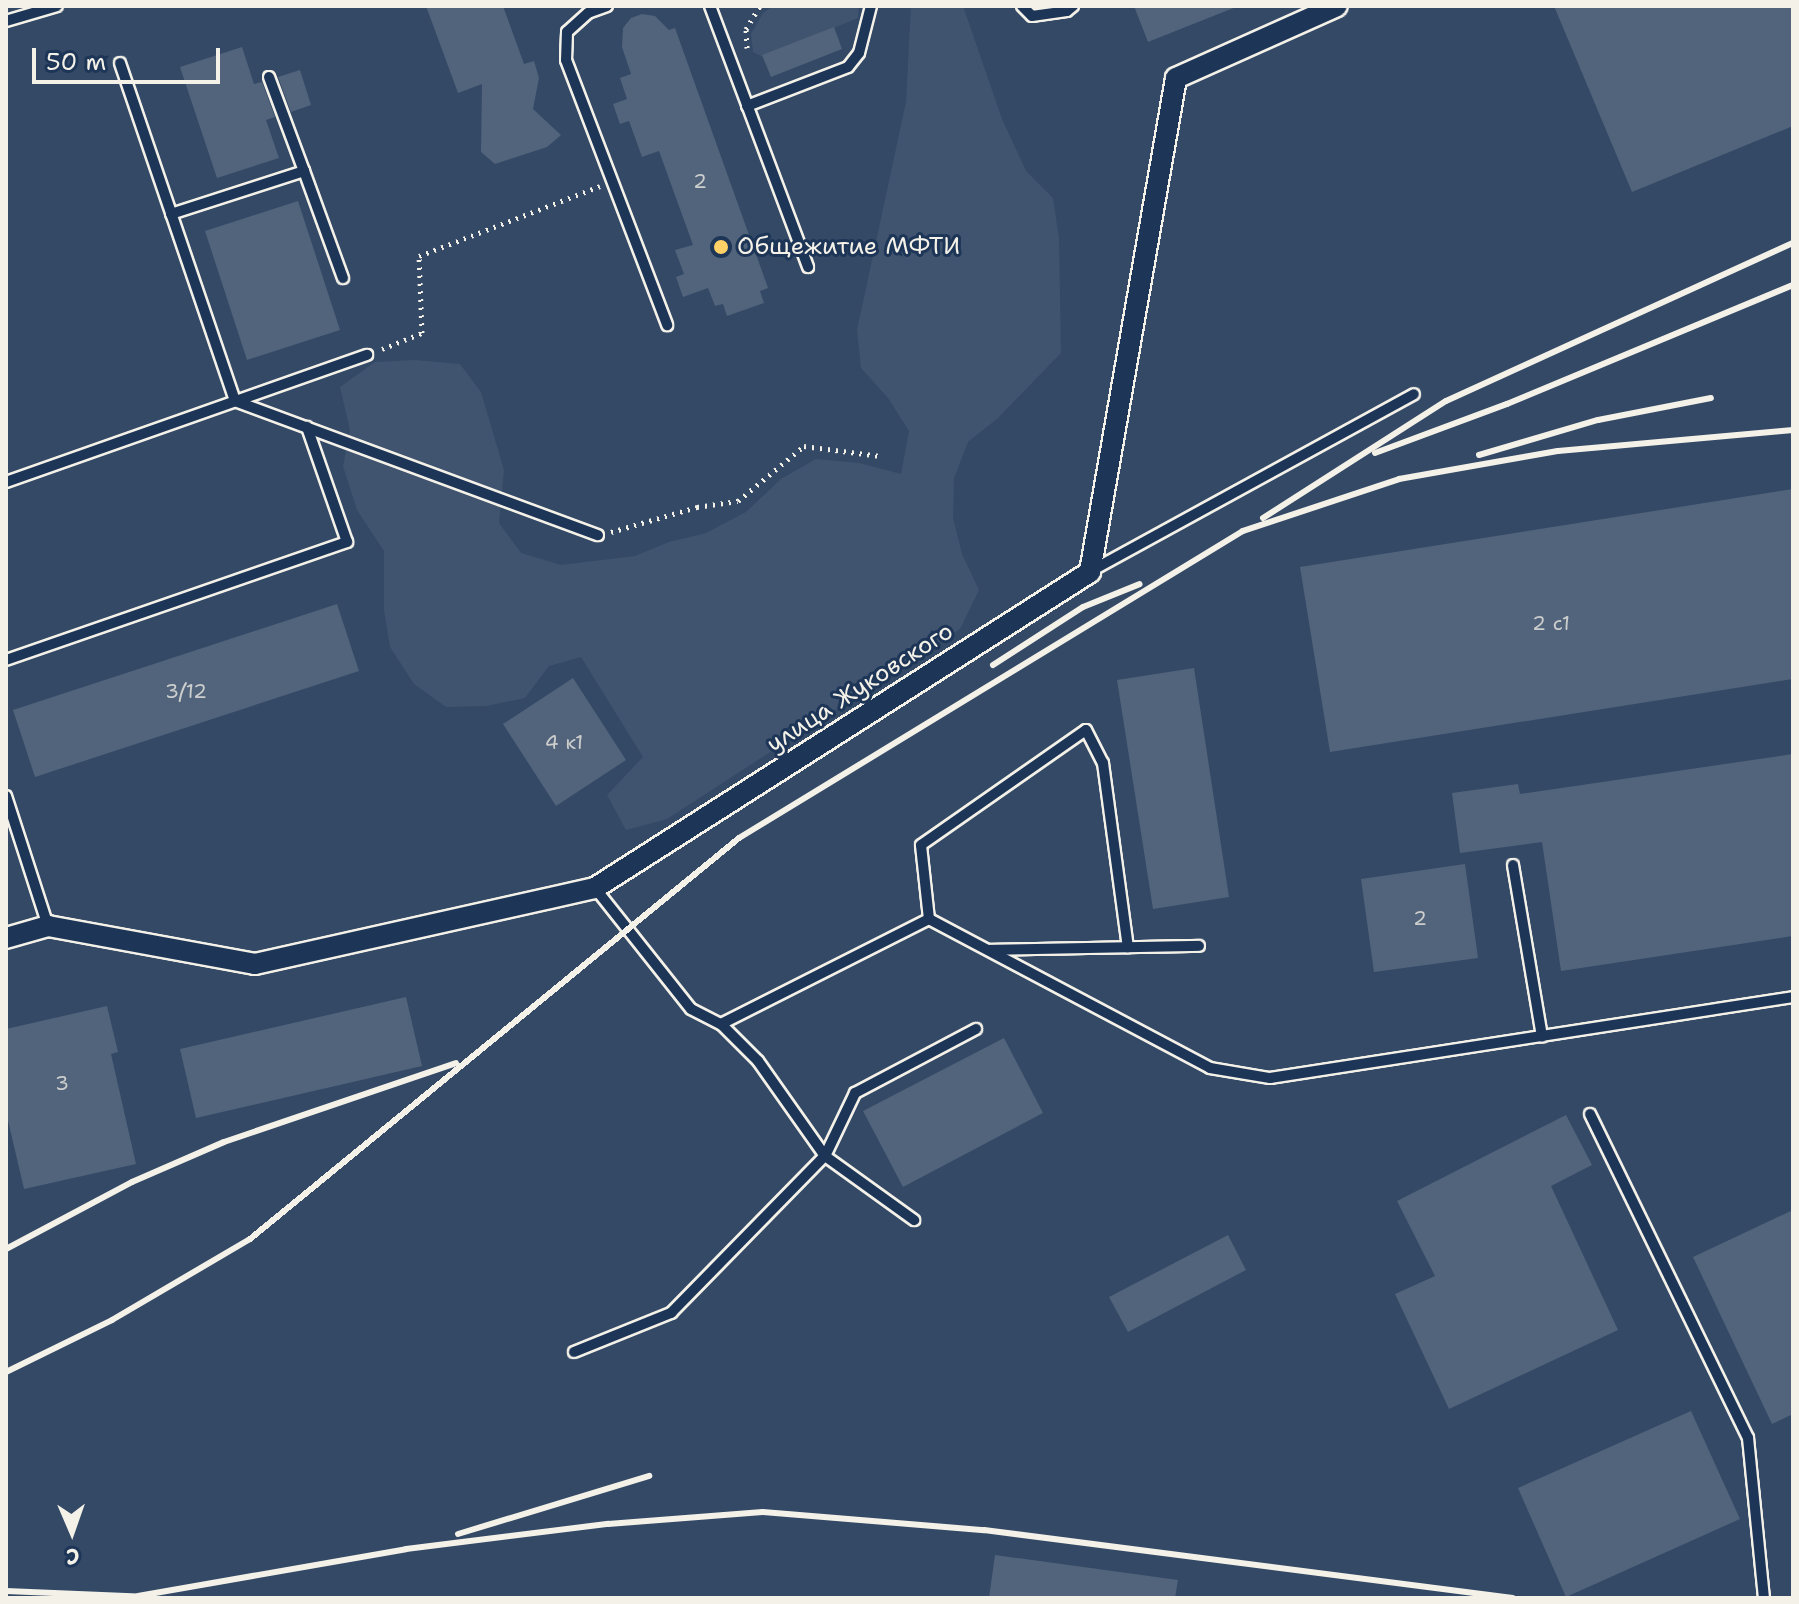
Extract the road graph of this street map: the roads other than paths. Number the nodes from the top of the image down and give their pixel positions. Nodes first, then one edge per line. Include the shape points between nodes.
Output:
1 (57, 6) edge
2 (607, 6) edge
3 (710, 6) edge
4 (871, 6) edge
5 (1022, 6) edge
6 (1073, 6) edge
7 (1337, 6) edge
8 (6, 21) edge
9 (120, 63) dead end
10 (269, 77) dead end
11 (747, 106) junction
12 (304, 171) junction
13 (171, 214) junction
14 (808, 267) dead end
15 (343, 278) dead end
16 (667, 325) dead end
17 (367, 355) road end
18 (1414, 394) dead end
19 (235, 401) junction
20 (307, 427) junction
21 (6, 482) edge
22 (598, 535) road end
23 (1090, 572) junction
24 (6, 660) edge
25 (6, 796) edge
26 (1513, 865) dead end
27 (595, 888) junction
28 (929, 919) junction
29 (48, 926) junction
30 (6, 938) edge
31 (1199, 946) dead end
32 (1128, 947) junction
33 (986, 950) junction
34 (1793, 997) edge
35 (721, 1024) junction
36 (976, 1029) dead end
37 (1542, 1037) junction
38 (1590, 1114) dead end
39 (825, 1156) junction
40 (914, 1220) dead end
41 (574, 1352) dead end
42 (1764, 1598) edge

1 - 8 lane
2 - 16 lane via 588,13 567,32 566,60
3 - 11 lane
4 - 11 lane via 859,53 848,67
5 - 6 lane via 1032,16
7 - 23 street via 1176,78
9 - 13 lane
10 - 12 lane
11 - 14 lane
12 - 13 lane
12 - 15 lane
13 - 19 lane
17 - 19 lane
18 - 23 lane
19 - 20 lane
19 - 21 lane
20 - 22 lane
20 - 24 lane via 347,542
23 - 27 street, улица Жуковского
25 - 29 lane
26 - 37 lane
27 - 29 street, улица Жуковского via 255,964
27 - 35 lane via 691,1009
28 - 32 lane via 921,845 1086,730 1103,763
28 - 33 lane
28 - 35 lane
29 - 30 street, улица Жуковского
31 - 32 lane
32 - 33 lane
33 - 37 lane via 1210,1068 1270,1078
34 - 37 lane
35 - 39 lane via 758,1061
36 - 39 lane via 855,1093
38 - 42 lane via 1748,1438
39 - 40 lane
39 - 41 lane via 671,1313

